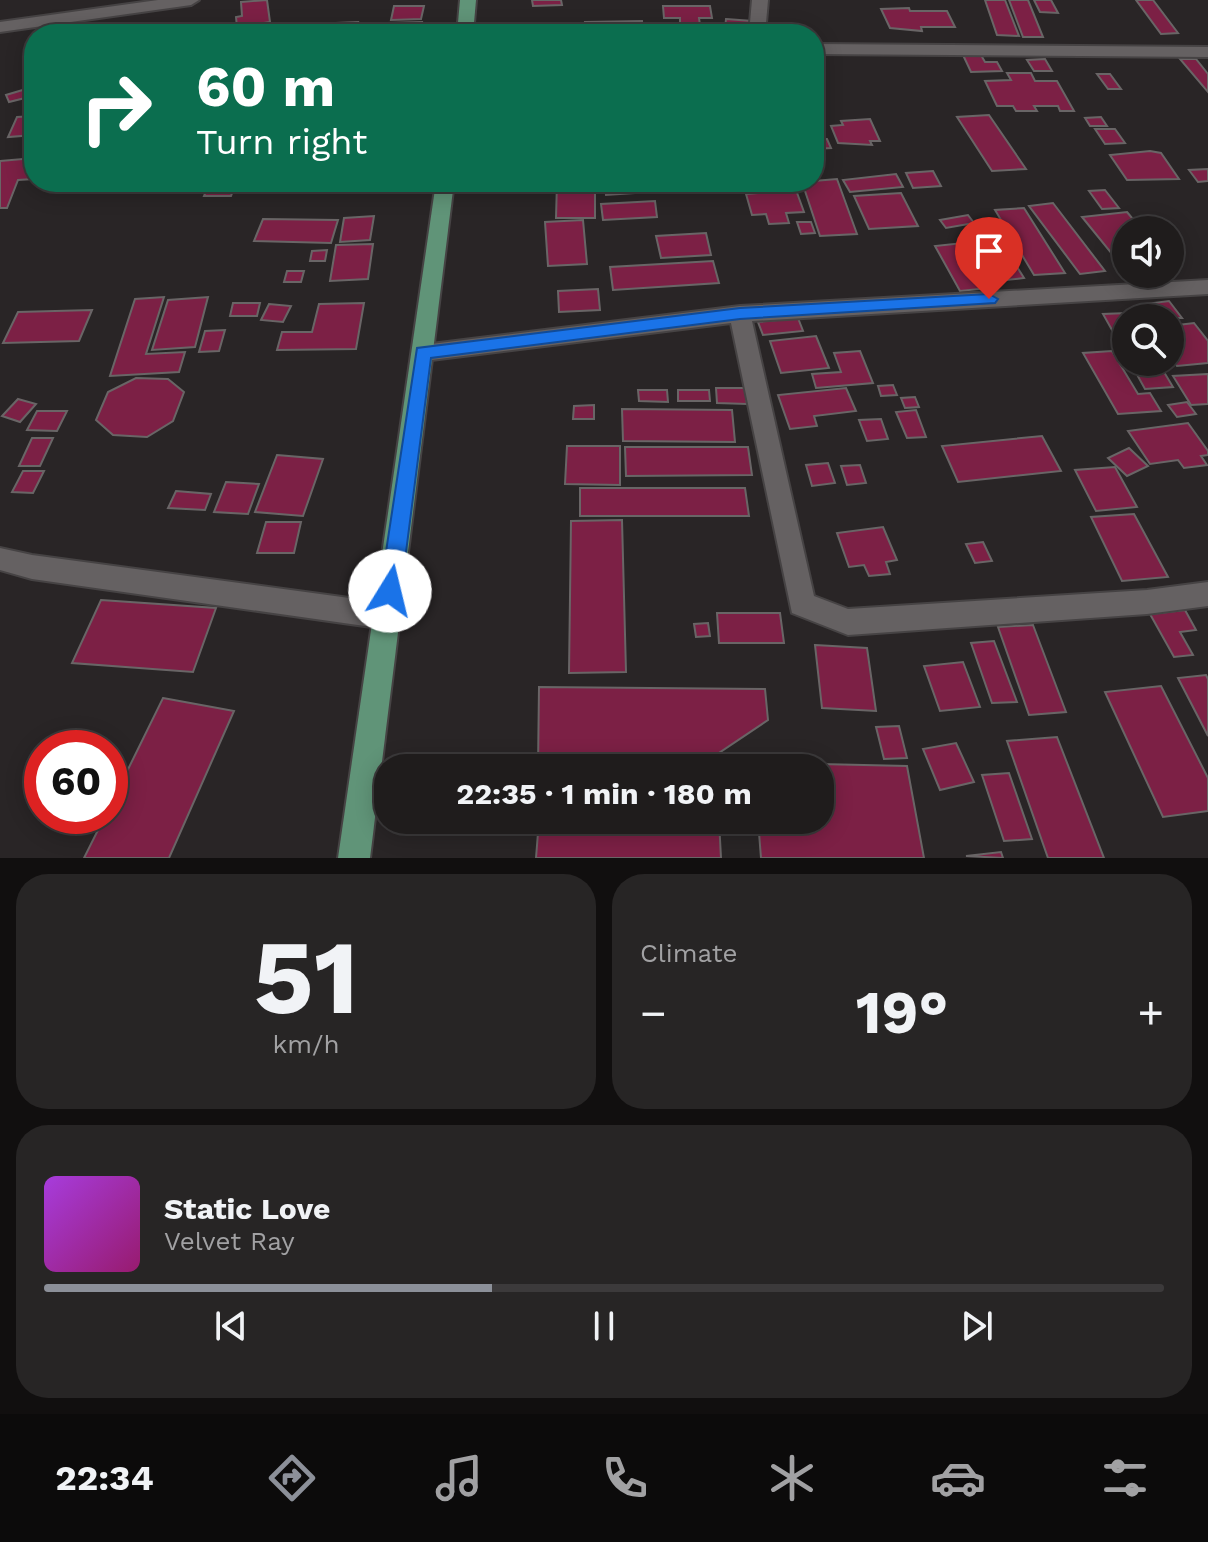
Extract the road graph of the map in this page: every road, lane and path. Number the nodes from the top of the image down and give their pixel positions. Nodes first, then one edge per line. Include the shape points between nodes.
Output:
1 (191, 0) edge
2 (468, 0) edge
3 (760, 0) edge
4 (466, 24) edge
5 (758, 24) edge
6 (0, 27) edge
7 (824, 49) edge
8 (1208, 52) edge
9 (444, 192) edge
10 (1208, 287) edge
11 (740, 314) junction
12 (423, 353) junction
13 (0, 559) edge
14 (1208, 594) edge
15 (386, 616) junction
16 (354, 858) edge

1 - 6 street
2 - 4 main road
3 - 5 street
7 - 8 street
9 - 12 main road
10 - 11 street
11 - 12 street
11 - 14 street via 802,604 848,622
12 - 15 main road
13 - 15 street
15 - 16 main road

